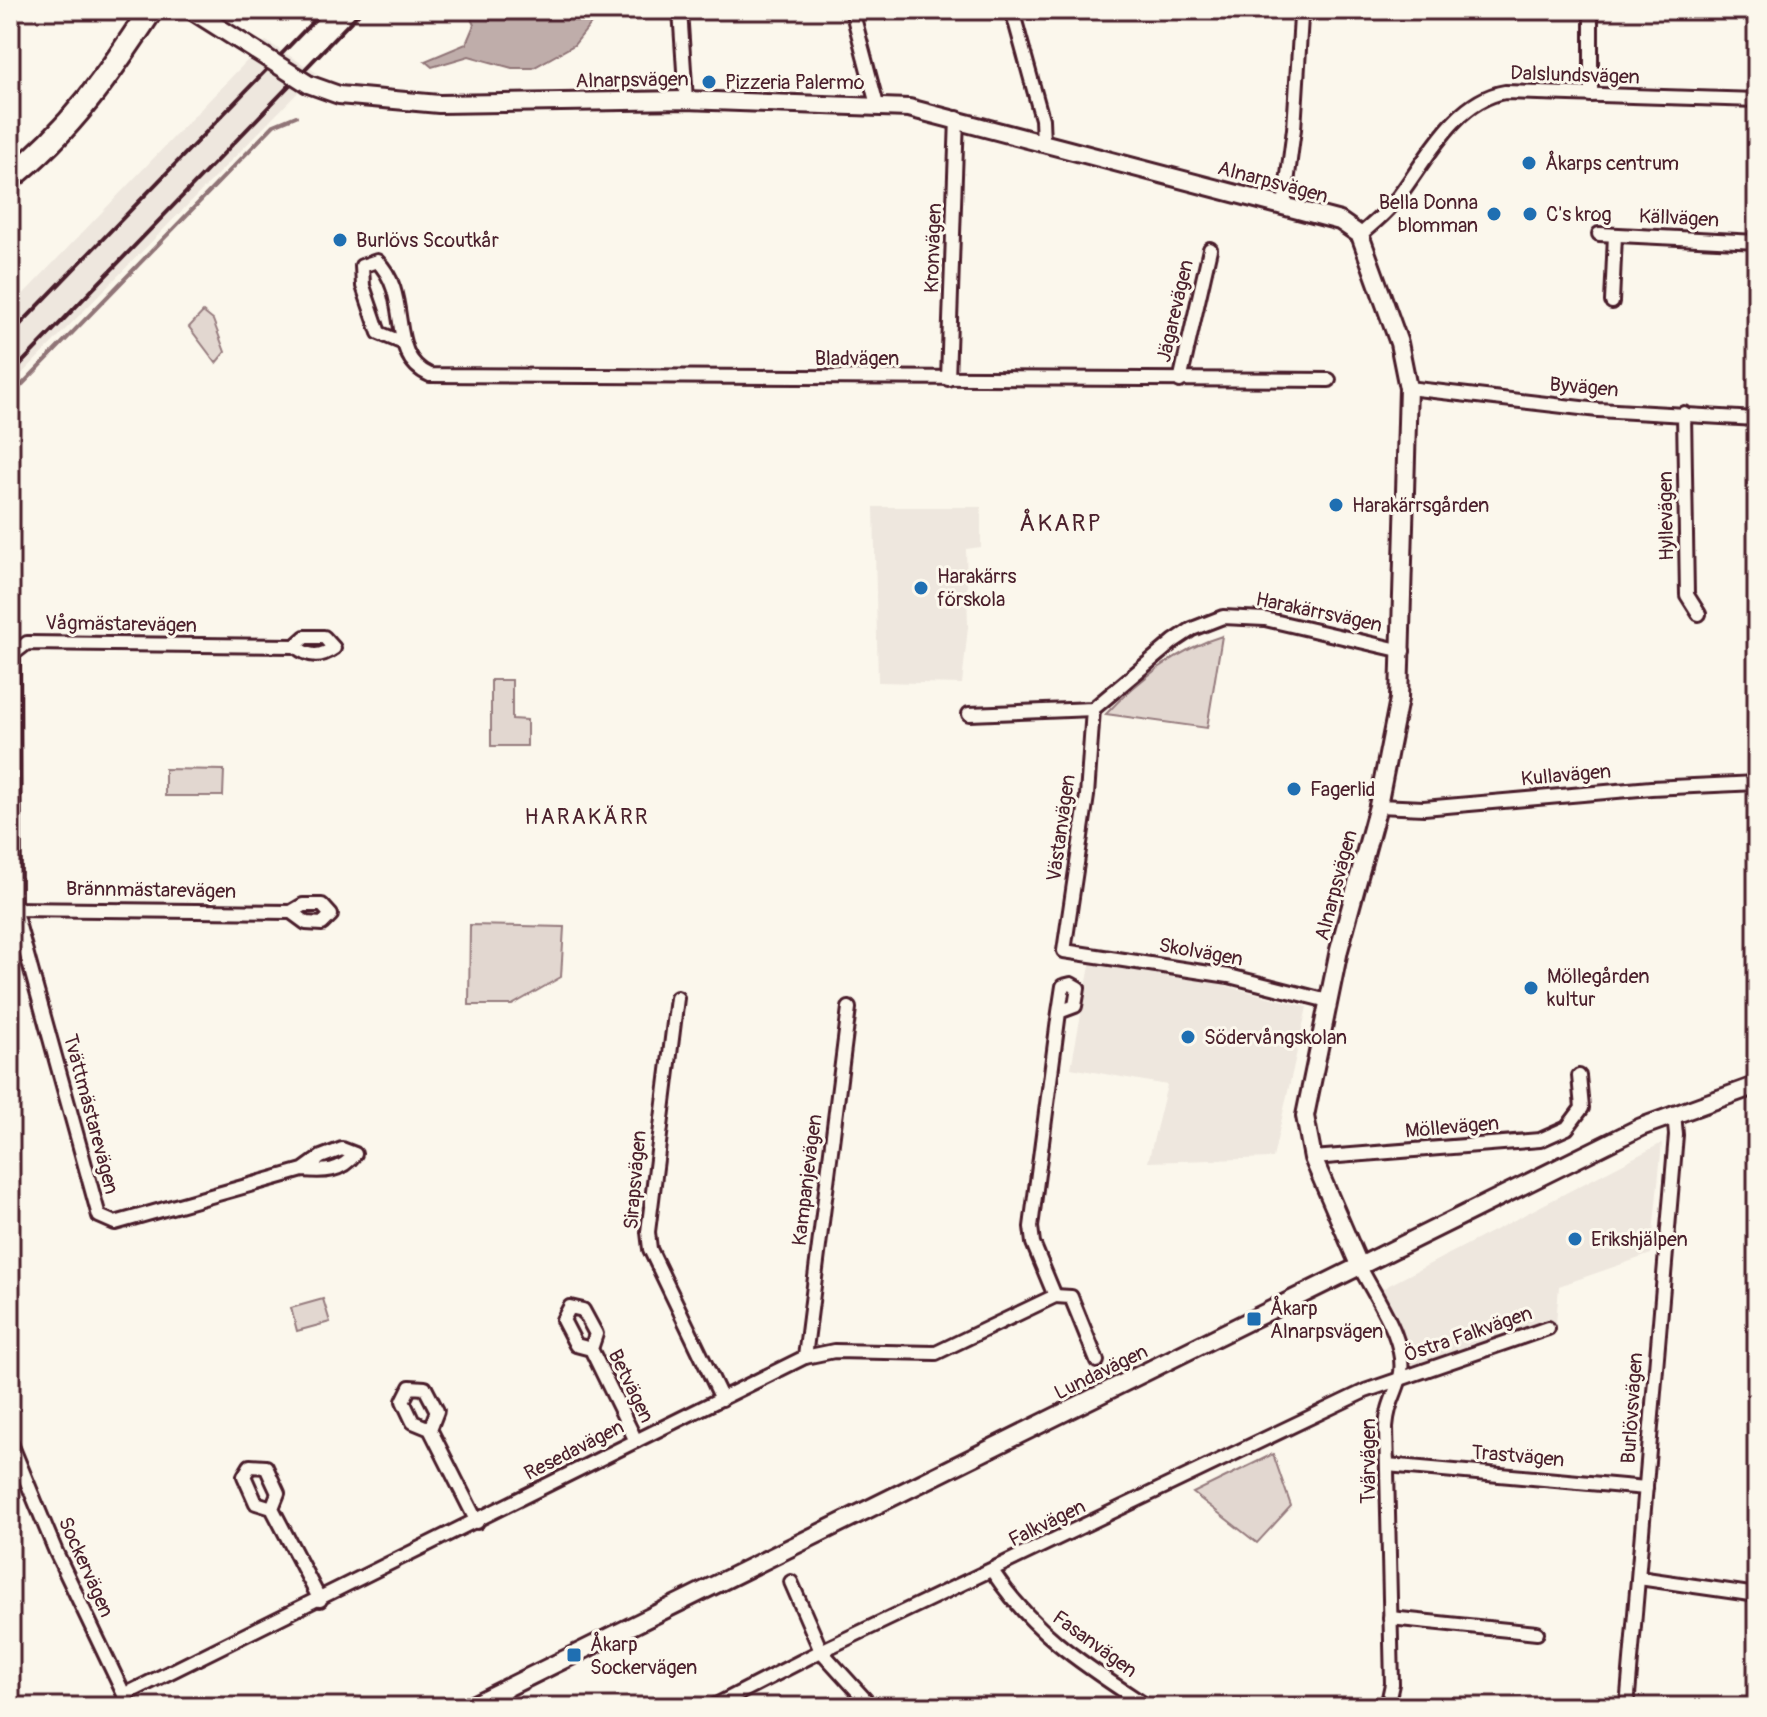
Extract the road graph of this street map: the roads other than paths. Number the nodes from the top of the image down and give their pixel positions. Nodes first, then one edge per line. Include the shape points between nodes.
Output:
1 (151, 10) edge
2 (191, 10) edge
3 (680, 10) edge
4 (852, 10) edge
5 (1012, 10) edge
6 (1591, 10) edge
7 (1301, 17) dead end
8 (1591, 95) junction
9 (686, 100) junction
10 (1757, 100) edge
11 (877, 105) junction
12 (957, 118) junction
13 (1043, 143) junction
14 (10, 178) edge
15 (1284, 206) junction
16 (1599, 234) dead end
17 (1360, 235) junction
18 (1615, 235) junction
19 (1757, 242) edge
20 (1210, 249) dead end
21 (1612, 302) dead end
22 (401, 342) junction
23 (948, 379) junction
24 (1329, 380) dead end
25 (1180, 381) junction
26 (1408, 388) junction
27 (1684, 413) junction
28 (1757, 419) edge
29 (1699, 614) dead end
30 (295, 646) dead end
31 (1403, 651) junction
32 (1093, 709) junction
33 (969, 714) dead end
34 (1757, 783) edge
35 (1378, 806) junction
36 (12, 908) edge
37 (291, 912) dead end
38 (1064, 951) joint
39 (677, 998) dead end
40 (1328, 1001) junction
41 (849, 1008) dead end
42 (1059, 1012) dead end
43 (1579, 1076) dead end
44 (1757, 1085) edge
45 (1674, 1113) junction
46 (1313, 1158) junction
47 (303, 1170) dead end
48 (1360, 1267) junction
49 (1055, 1296) junction
50 (1548, 1328) dead end
51 (591, 1349) dead end
52 (805, 1357) junction
53 (1097, 1361) dead end
54 (1400, 1377) junction
55 (722, 1399) junction
56 (430, 1429) dead end
57 (10, 1441) edge
58 (636, 1441) junction
59 (1387, 1465) junction
60 (1646, 1488) junction
61 (272, 1508) dead end
62 (477, 1522) junction
63 (993, 1572) junction
64 (1639, 1578) junction
65 (791, 1582) dead end
66 (1757, 1595) edge
67 (320, 1600) junction
68 (1390, 1618) junction
69 (1537, 1633) dead end
70 (821, 1651) junction
71 (127, 1701) edge
72 (468, 1707) edge
73 (712, 1707) edge
74 (872, 1707) edge
75 (1148, 1707) edge
76 (1387, 1707) edge
77 (1627, 1707) edge

1 - 14 highway via 114,71 48,146
2 - 9 street, Alnarpsvägen, bridge via 308,84 339,95 439,104
3 - 9 street
4 - 11 street
5 - 13 street via 1042,119
6 - 8 street
7 - 15 street
8 - 10 street, Dalslundsvägen
8 - 17 street, Dalslundsvägen via 1486,95 1466,108 1390,208
9 - 11 street, Alnarpsvägen
11 - 12 street, Alnarpsvägen
12 - 13 street, Alnarpsvägen
12 - 23 street, Kronvägen
13 - 15 street, Alnarpsvägen
15 - 17 street, Alnarpsvägen via 1340,221
16 - 18 street, Källvägen
17 - 26 street, Alnarpsvägen via 1399,343
18 - 19 street, Källvägen
18 - 21 street
20 - 25 street, Jägarevägen
22 - 22 street, Bladvägen via 379,333 362,266 377,261 392,280 403,325
22 - 23 street, Bladvägen via 415,368 430,375
23 - 25 street, Bladvägen
24 - 25 street, Bladvägen
26 - 27 street, Byvägen via 1598,410
26 - 31 street, Alnarpsvägen
27 - 28 street, Byvägen
27 - 29 street, Hyllevägen via 1687,595
30 - 36 street, Vågmästarevägen via 27,643 13,654
31 - 32 street, Harakärrsvägen via 1265,619 1223,617 1174,641
31 - 35 street, Alnarpsvägen
32 - 33 street
32 - 38 street, Västanvägen via 1087,796
34 - 35 street, Kullavägen via 1424,808
35 - 40 street, Alnarpsvägen
36 - 37 street, Brännmästarevägen
36 - 47 street, Tvättmästarevägen via 99,1216 115,1223
38 - 40 street, Skolvägen via 1169,965
39 - 55 street, Sirapsvägen via 648,1232 650,1249
40 - 46 street, Alnarpsvägen via 1305,1116
41 - 52 street, Kampanjevägen
42 - 49 street via 1031,1227
43 - 46 street, Möllevägen via 1582,1108 1567,1128 1540,1140
44 - 45 street, Lundavägen
45 - 48 street, Lundavägen
45 - 60 street, Burlövsvägen
46 - 48 street, Alnarpsvägen
48 - 54 street, Tvärvägen via 1399,1352
48 - 72 street, Lundavägen
49 - 52 street, Resedavägen via 936,1353 834,1351
49 - 53 street via 1071,1297
50 - 54 street, Östra Falkvägen
51 - 58 street, Betvägen
52 - 55 street, Resedavägen
54 - 59 street, Tvärvägen via 1389,1401
54 - 63 street, Falkvägen
55 - 58 street, Resedavägen
56 - 62 street
57 - 71 street, Sockervägen
58 - 62 street, Resedavägen
59 - 60 street, Trastvägen
59 - 68 street, Tvärvägen
60 - 64 street, Burlövsvägen
61 - 67 street
62 - 67 street, Resedavägen
63 - 70 street, Falkvägen
63 - 75 street, Fasanvägen via 1047,1638
64 - 66 street
64 - 77 street, Burlövsvägen
65 - 70 street
67 - 71 street, Resedavägen
68 - 69 street
68 - 76 street, Tvärvägen via 1392,1684
70 - 73 street, Falkvägen
70 - 74 street

